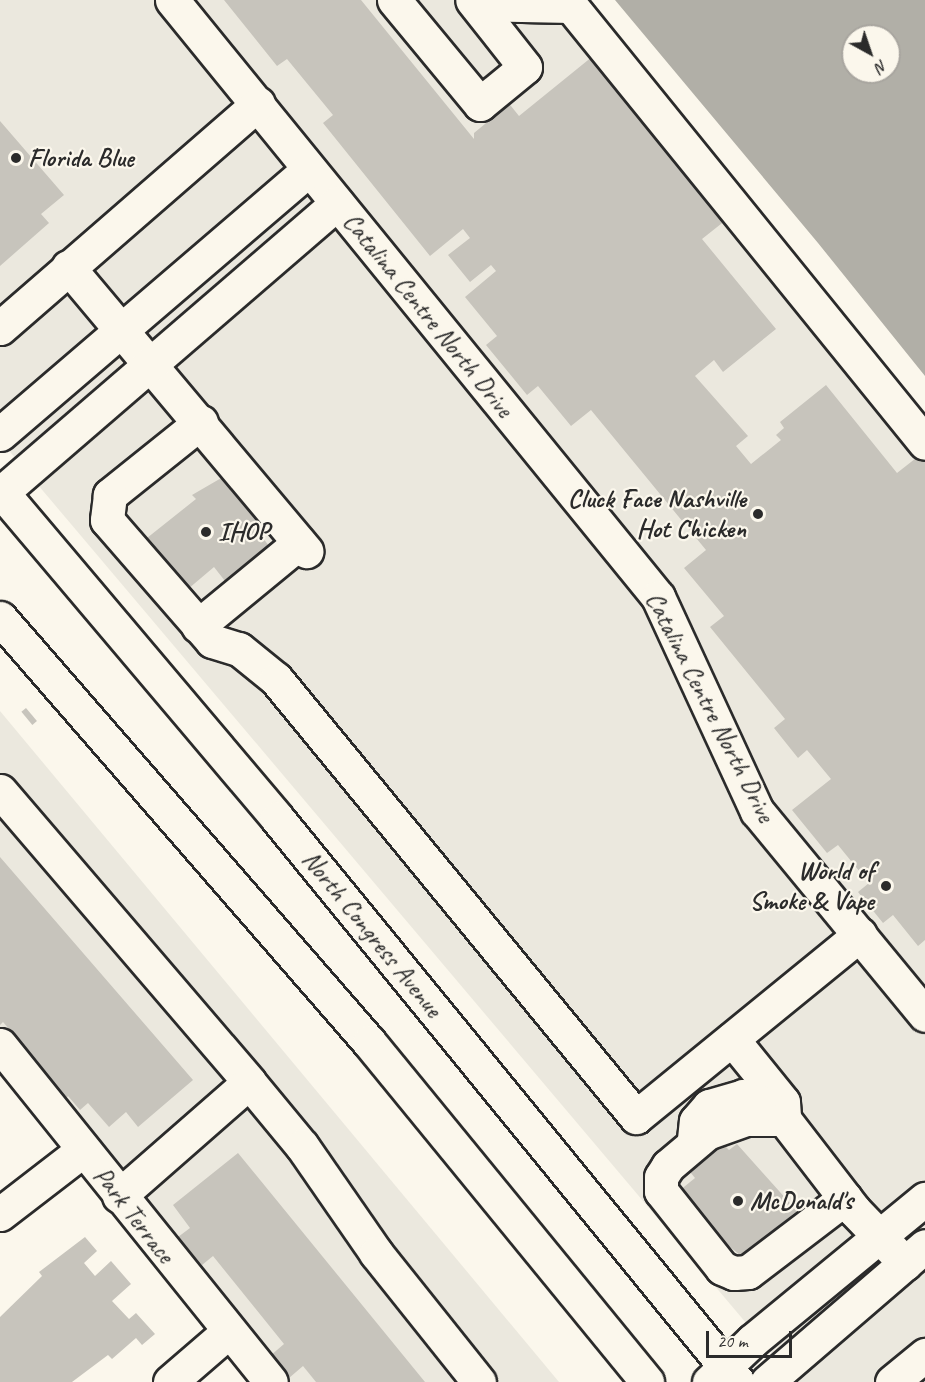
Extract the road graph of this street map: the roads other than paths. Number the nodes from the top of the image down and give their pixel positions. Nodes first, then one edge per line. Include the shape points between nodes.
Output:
1 (172, 0) edge
2 (394, 0) edge
3 (474, 2) edge
4 (258, 104) junction
5 (309, 169) junction
6 (337, 203) junction
7 (68, 267) junction
8 (0, 328) edge
9 (121, 328) junction
10 (151, 363) junction
11 (201, 422) junction
12 (0, 434) edge
13 (925, 443) edge
14 (1, 492) edge
15 (0, 618) edge
16 (198, 626) junction
17 (0, 791) edge
18 (860, 934) junction
19 (925, 1016) edge
20 (732, 1039) junction
21 (0, 1045) edge
22 (249, 1082) junction
23 (784, 1119) junction
24 (83, 1150) junction
25 (836, 1186) junction
26 (119, 1196) junction
27 (925, 1199) edge
28 (0, 1214) edge
29 (881, 1236) junction
30 (915, 1255) edge
31 (228, 1332) junction
32 (925, 1355) edge
33 (724, 1377) edge
34 (170, 1382) edge
35 (271, 1382) edge
36 (479, 1382) edge
37 (646, 1382) edge
38 (767, 1382) edge
39 (892, 1382) edge

1 - 4 main road, Catalina Centre North Drive
2 - 3 main road via 480,104 525,67
3 - 13 main road via 571,6
4 - 5 main road, Catalina Centre North Drive
4 - 7 main road
5 - 6 main road, Catalina Centre North Drive
5 - 9 main road
6 - 10 main road, Catalina Centre North Drive
6 - 18 main road, Catalina Centre North Drive via 658,597 758,811
7 - 8 main road
7 - 9 main road
9 - 10 main road
9 - 12 main road
10 - 11 main road
10 - 14 main road, Catalina Centre North Drive
11 - 16 main road via 110,495 108,520
11 - 16 main road via 302,547
14 - 33 main road, North Congress Avenue via 284,827
15 - 37 main road via 369,1042
16 - 20 main road via 212,641 239,649 276,679 636,1117
17 - 22 main road
18 - 19 main road, Catalina Centre North Drive
18 - 20 main road
20 - 23 main road via 783,1102
21 - 24 main road, Park Terrace
22 - 26 main road
22 - 36 main road via 302,1146 376,1253
23 - 25 main road
23 - 25 main road via 759,1101 743,1096 709,1106 696,1121 693,1145 661,1177 661,1191 722,1269 734,1273 748,1272
24 - 26 main road, Park Terrace
24 - 28 main road
25 - 29 main road
26 - 31 main road, Park Terrace
27 - 29 main road
29 - 30 main road
29 - 33 main road
30 - 38 main road
31 - 34 main road
31 - 35 main road, Park Terrace
32 - 39 main road

